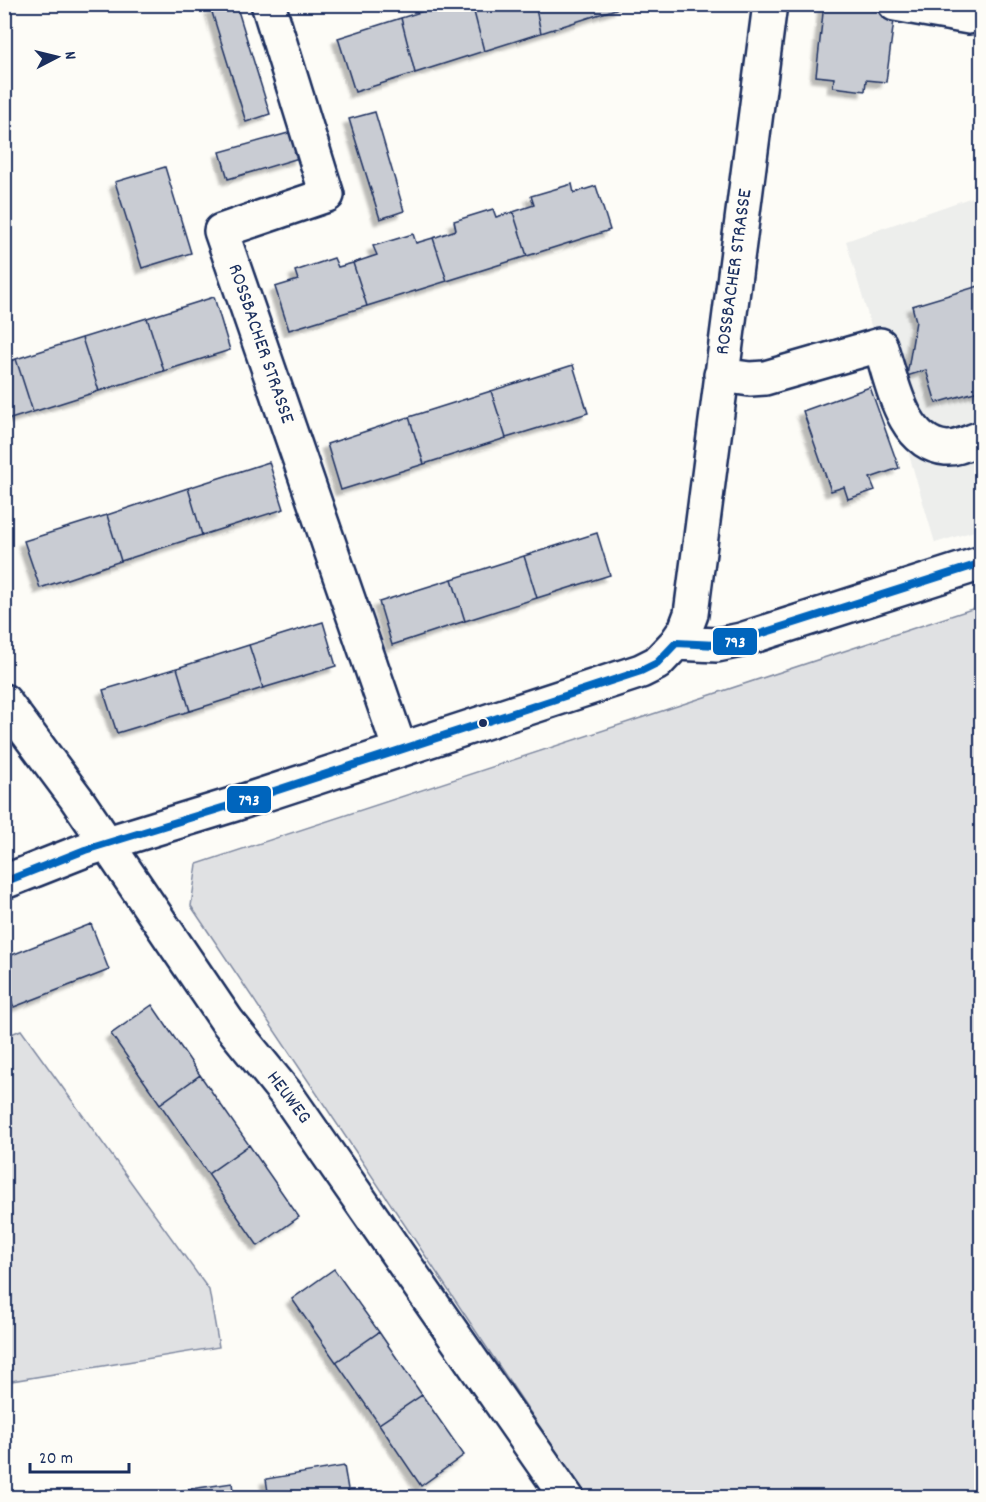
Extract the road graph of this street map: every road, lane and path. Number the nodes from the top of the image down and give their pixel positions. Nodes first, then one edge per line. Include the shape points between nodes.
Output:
1 (268, 4) edge
2 (770, 4) edge
3 (895, 4) edge
4 (969, 17) dead end
5 (721, 375) junction
6 (981, 438) edge
7 (981, 563) edge
8 (676, 643) junction
9 (4, 701) edge
10 (400, 750) junction
11 (107, 844) junction
12 (4, 882) edge
13 (559, 1495) edge

1 - 10 street, ROSSBACHER STRASSE via 327,195 221,231
2 - 5 street, ROSSBACHER STRASSE
3 - 4 street
5 - 6 street via 750,380 765,378 880,345 914,432 931,445 948,448
5 - 8 street, ROSSBACHER STRASSE via 691,614
7 - 8 street via 741,640 717,645
8 - 10 street, ROSSBACHER STRASSE via 657,663 641,671
9 - 11 street, HEUWEG
10 - 11 street, ROSSBACHER STRASSE
11 - 12 street, ROSSBACHER STRASSE
11 - 13 street, HEUWEG via 227,1021 287,1095

